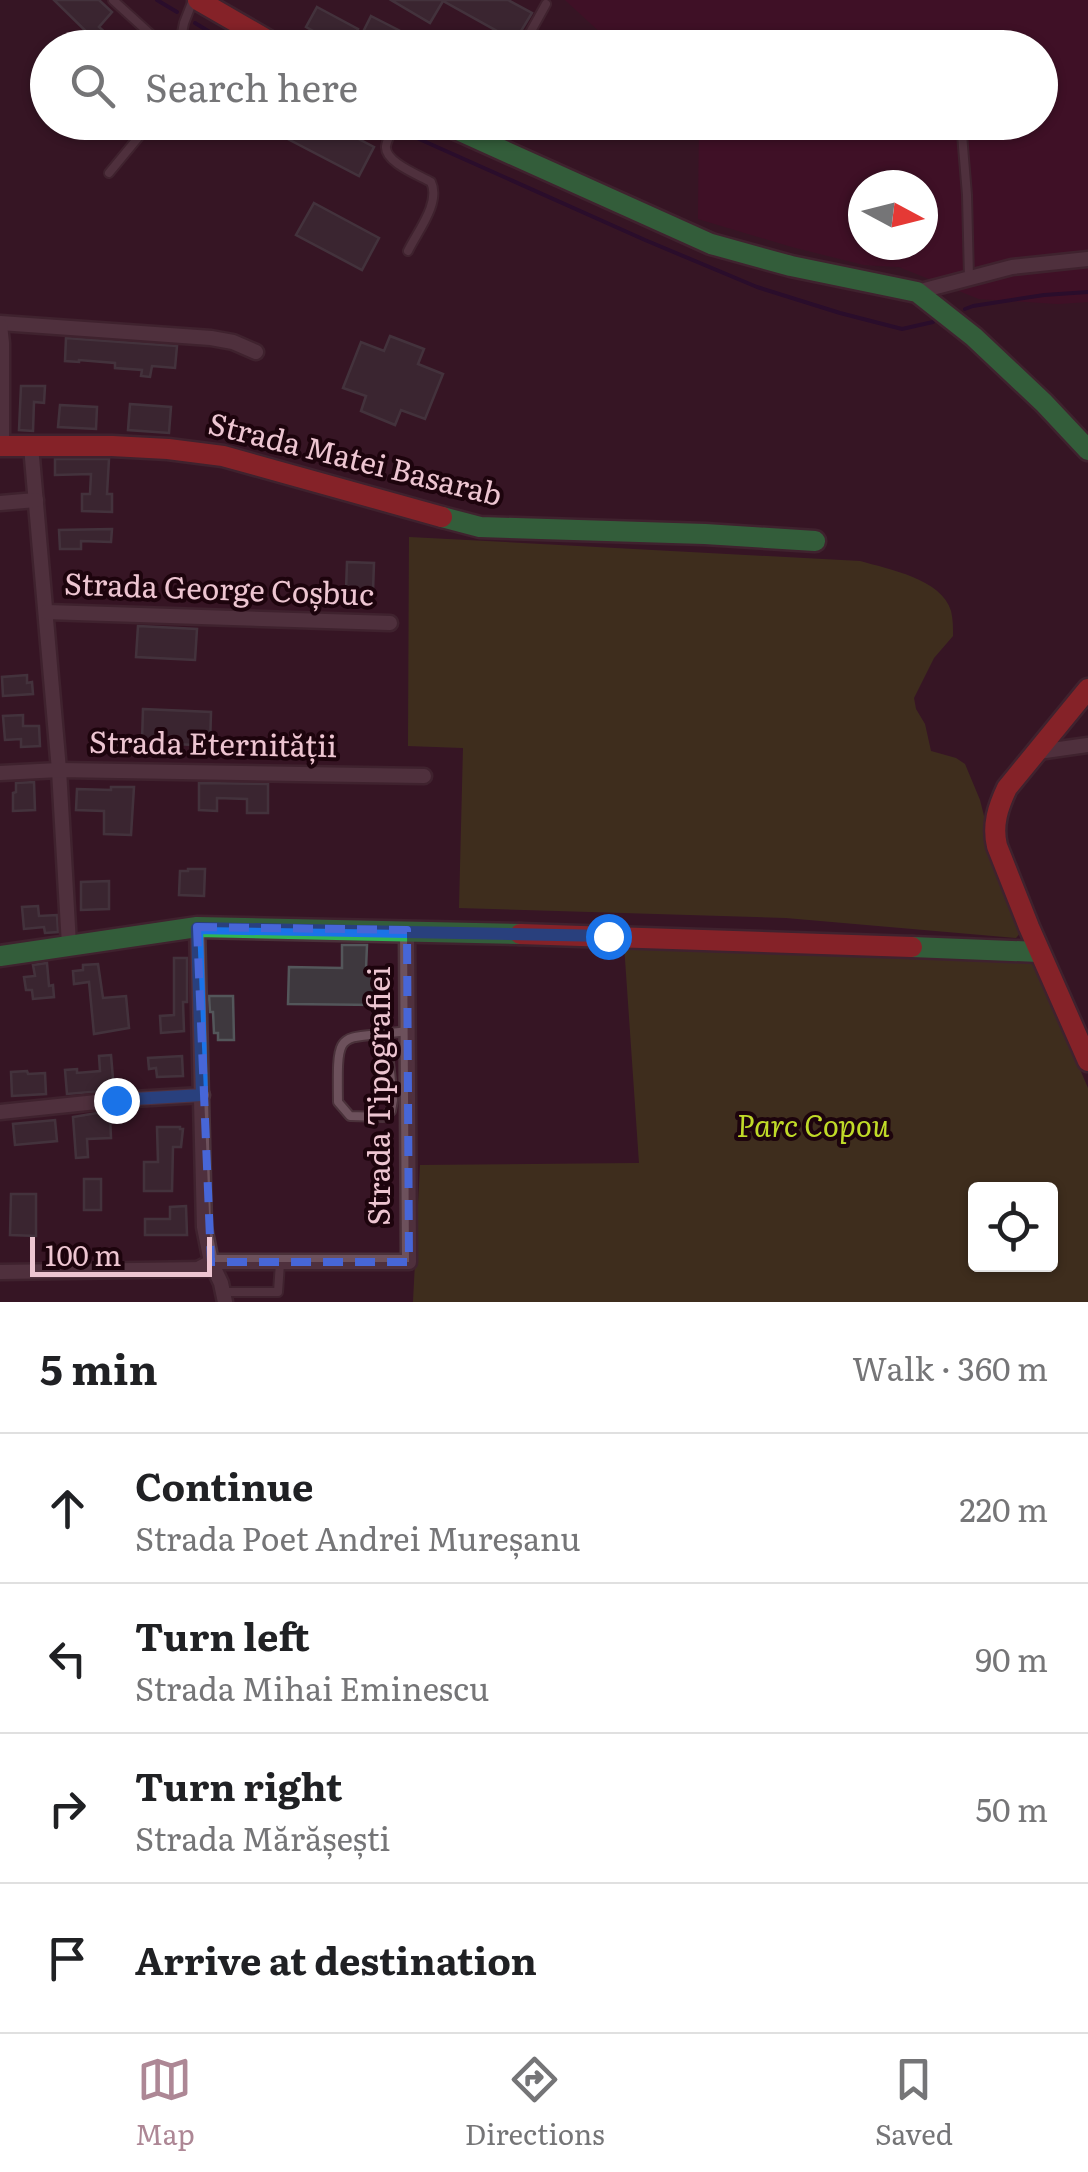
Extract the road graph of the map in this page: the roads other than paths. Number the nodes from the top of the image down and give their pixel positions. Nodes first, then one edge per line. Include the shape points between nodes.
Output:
1 (112, 0) edge
2 (195, 0) edge
3 (546, 4) dead end
4 (146, 30) edge
5 (183, 30) edge
6 (249, 30) edge
7 (533, 30) edge
8 (136, 140) edge
9 (388, 140) edge
10 (483, 140) edge
11 (962, 140) edge
12 (109, 174) dead end
13 (408, 252) dead end
14 (1088, 259) edge
15 (969, 279) junction
16 (917, 292) junction
17 (0, 324) edge
18 (256, 352) dead end
19 (1, 446) edge
20 (31, 446) junction
21 (1088, 450) edge
22 (36, 500) junction
23 (0, 503) edge
24 (815, 542) dead end
25 (46, 612) junction
26 (390, 622) dead end
27 (1088, 689) edge
28 (1088, 745) edge
29 (1038, 752) junction
30 (59, 770) junction
31 (0, 774) edge
32 (424, 776) dead end
33 (197, 928) junction
34 (407, 930) junction
35 (70, 945) junction
36 (1040, 952) junction
37 (0, 956) edge
38 (406, 1032) junction
39 (1082, 1032) edge
40 (386, 1034) junction
41 (1088, 1061) edge
42 (202, 1095) junction
43 (0, 1112) edge
44 (280, 1263) junction
45 (209, 1267) junction
46 (0, 1272) edge
47 (224, 1297) edge

1 - 4 lane
2 - 5 lane
2 - 6 street
3 - 7 lane
8 - 12 lane
9 - 13 lane via 386,154 393,162 434,187
10 - 16 street via 711,244
11 - 15 lane
14 - 15 street
15 - 16 street
16 - 21 street via 1044,402
17 - 18 street via 211,338
17 - 19 street
19 - 20 street, Strada Matei Basarab
20 - 22 street
20 - 24 street, Strada Matei Basarab via 223,456 480,528
22 - 23 street
22 - 25 street
25 - 26 street, Strada George Coșbuc
25 - 30 street
27 - 29 street
28 - 29 street
29 - 36 street via 1008,788 994,832
30 - 31 street, Strada Eternității
30 - 32 street, Strada Eternității
30 - 35 street
33 - 34 street
33 - 35 street
33 - 42 street
34 - 36 street
34 - 38 street, Strada Tipografiei
35 - 37 street
36 - 39 street
38 - 40 lane
38 - 44 street, Strada Tipografiei via 409,1262
39 - 41 street
40 - 40 lane via 342,1042 338,1102 350,1116 391,1111
42 - 43 street
42 - 45 street
44 - 45 street
44 - 47 lane via 278,1292
45 - 46 street
45 - 47 street

